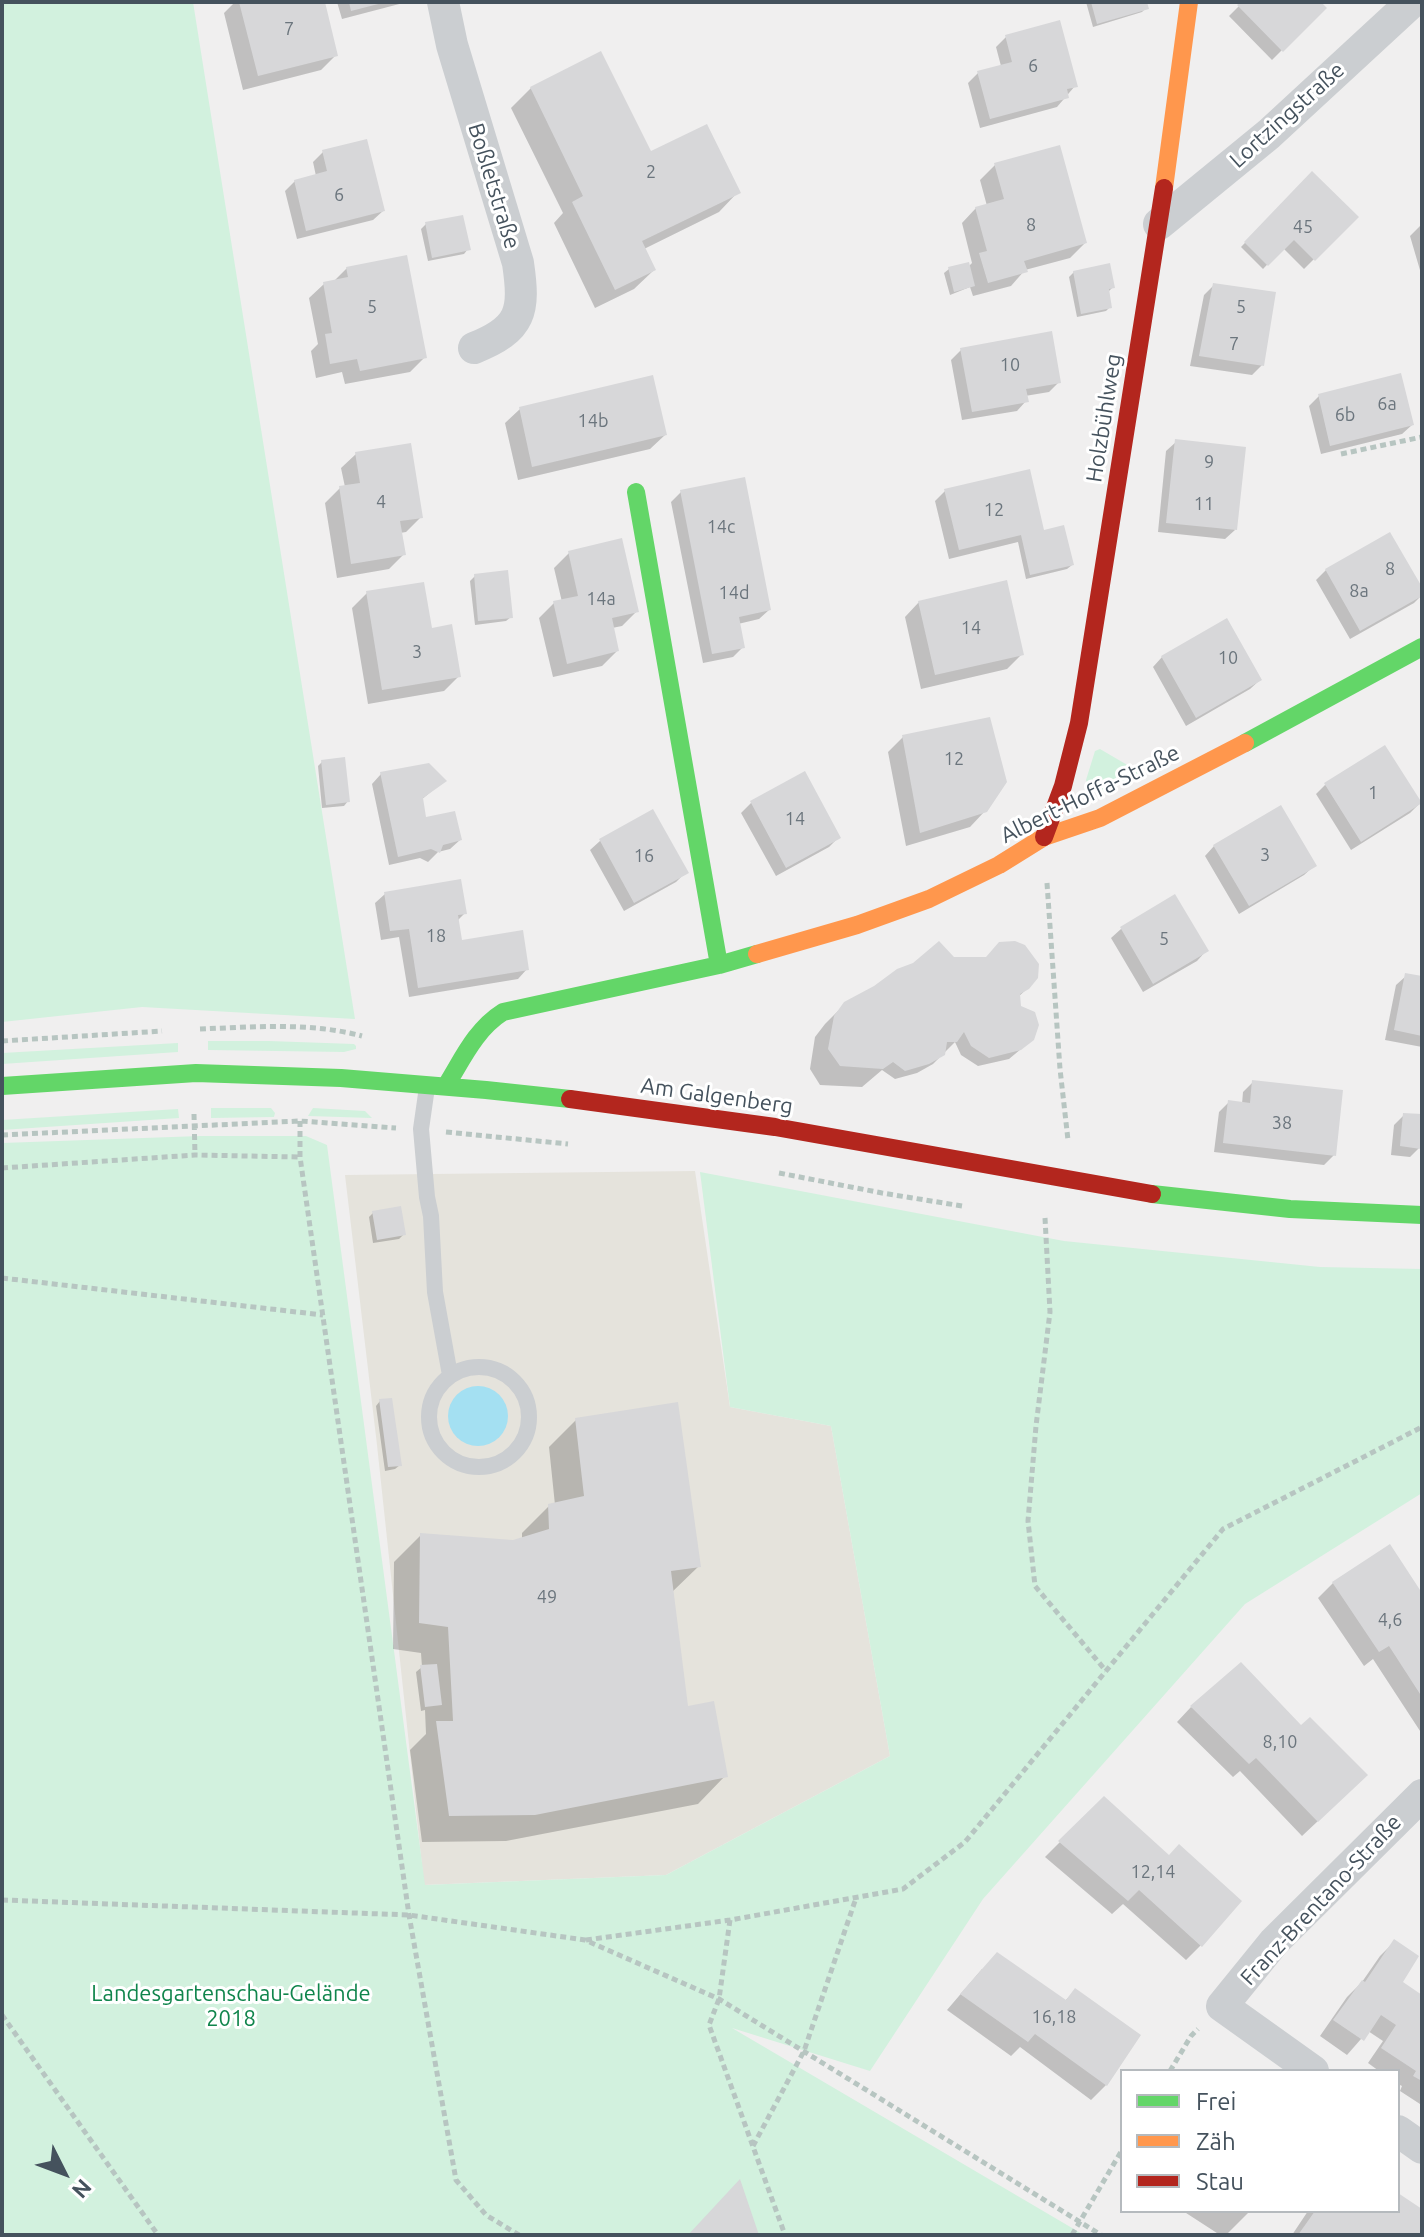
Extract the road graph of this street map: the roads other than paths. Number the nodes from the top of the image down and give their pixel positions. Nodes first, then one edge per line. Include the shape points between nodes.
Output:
1 (443, 2) edge
2 (1189, 2) edge
3 (1412, 2) edge
4 (1159, 224) junction
5 (474, 348) dead end
6 (636, 492) dead end
7 (1422, 647) edge
8 (1044, 837) junction
9 (719, 965) junction
10 (447, 1084) junction
11 (427, 1085) junction
12 (2, 1086) edge
13 (1422, 1215) edge
14 (450, 1375) junction
15 (1422, 1795) edge
16 (1310, 2069) edge
17 (1400, 2132) edge
18 (1422, 2148) edge

1 - 5 street, Boßletstraße via 522,291 520,312 510,329
2 - 4 street, Holzbühlweg
3 - 4 street, Lortzingstraße via 1269,134
4 - 8 street, Holzbühlweg via 1079,723
6 - 9 street
7 - 8 street, Albert-Hoffa-Straße via 1203,766 1113,811
8 - 9 street, Albert-Hoffa-Straße via 929,899
9 - 10 street, Albert-Hoffa-Straße via 501,1013 478,1031
10 - 11 street, Am Galgenberg
10 - 13 street, Am Galgenberg via 775,1128 1203,1200 1359,1215
11 - 12 street, Am Galgenberg via 369,1078 191,1073
11 - 14 lane via 421,1129 435,1292
14 - 14 lane via 434,1395 428,1420 437,1446 456,1463 482,1468 507,1459 524,1440 527,1427 529,1414 521,1389 501,1371 475,1366
15 - 16 street, Franz-Brentano-Straße via 1274,1942 1222,2006
17 - 18 street

